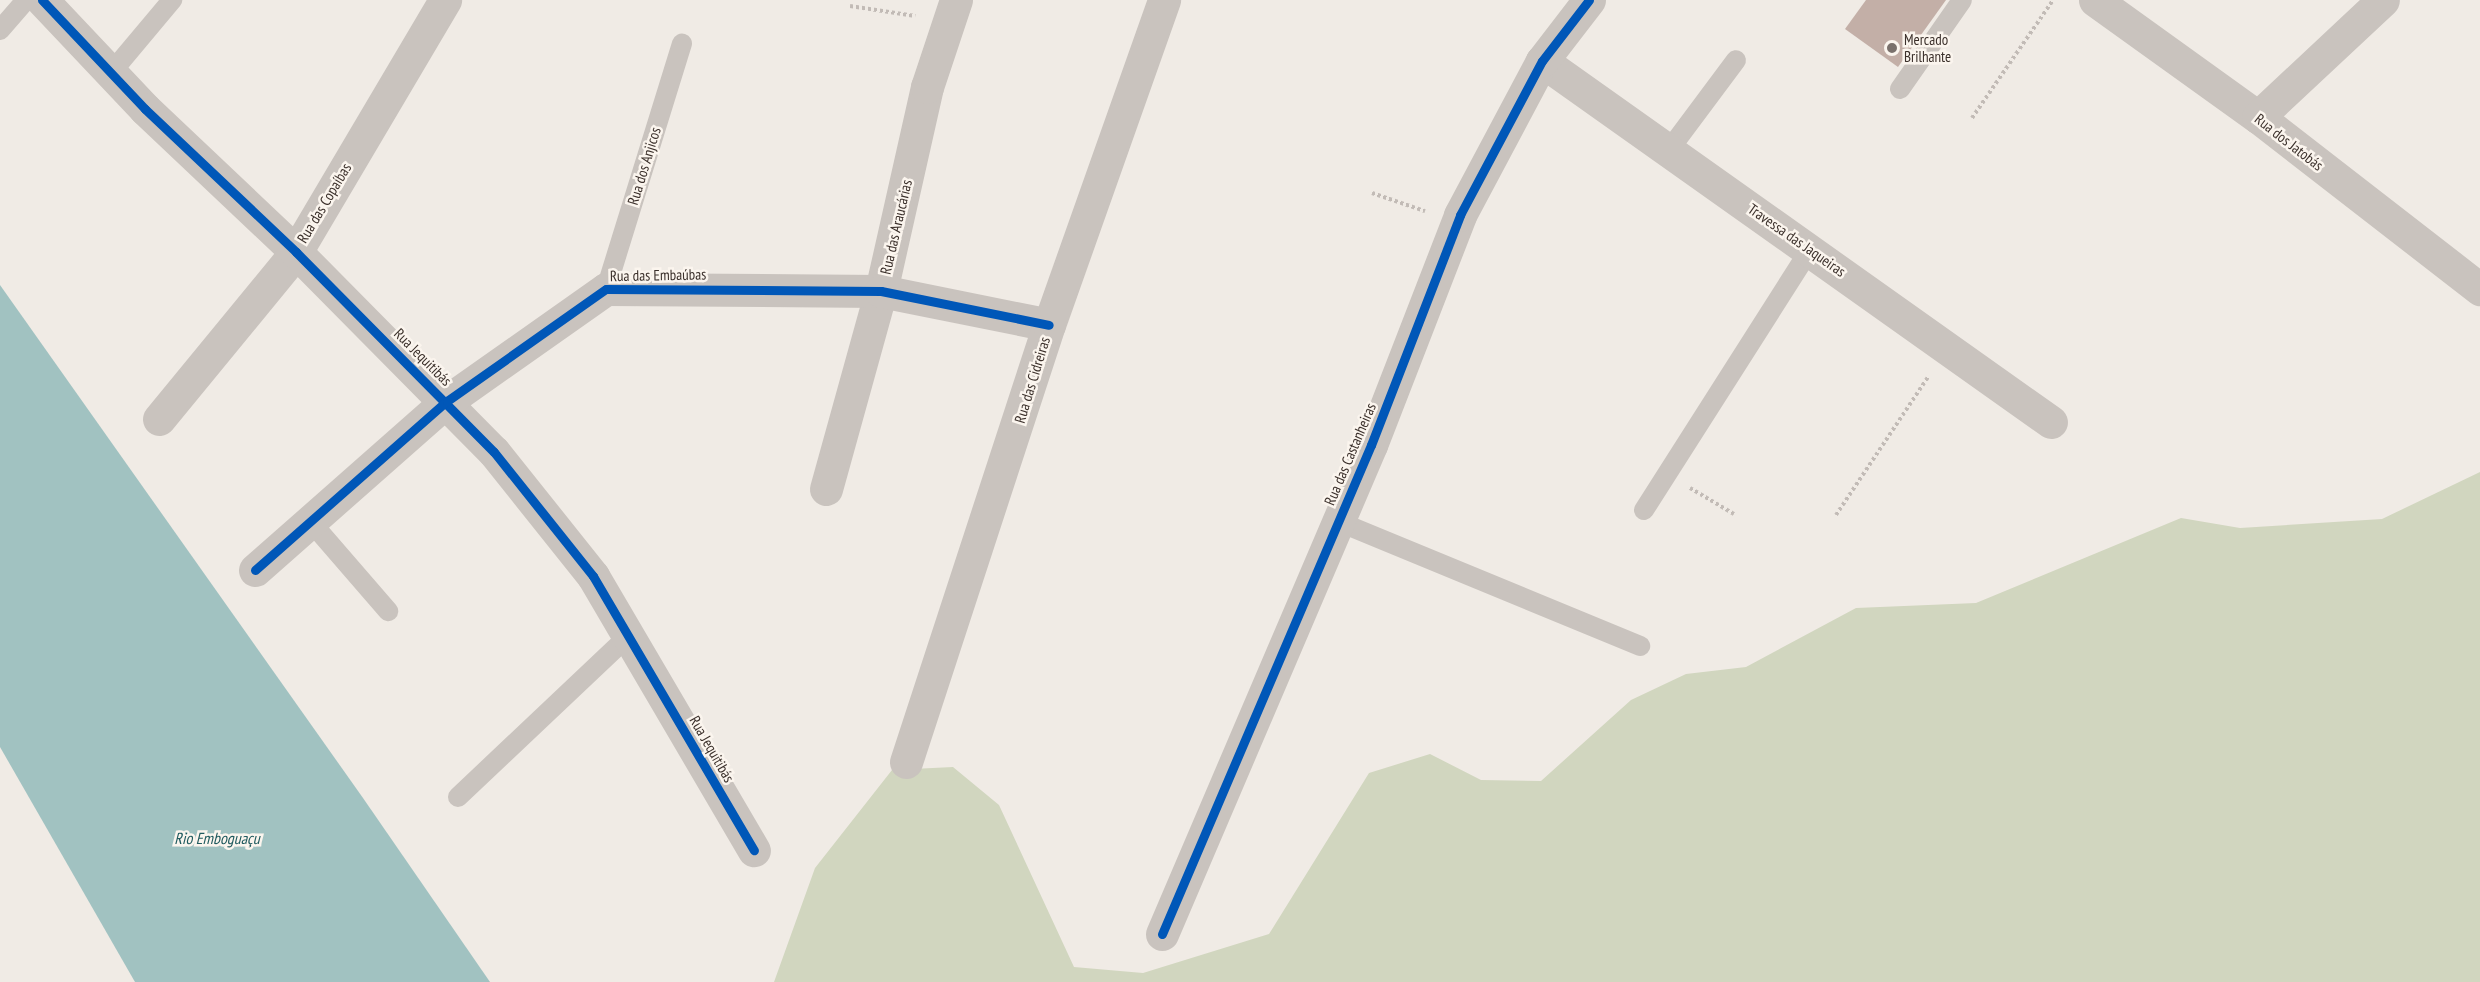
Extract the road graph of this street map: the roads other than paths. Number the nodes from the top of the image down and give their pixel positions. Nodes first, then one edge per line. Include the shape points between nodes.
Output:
1 (27, 0) edge
2 (42, 0) edge
3 (172, 0) edge
4 (445, 0) edge
5 (1164, 0) edge
6 (1589, 0) edge
7 (1962, 0) edge
8 (2095, 0) edge
9 (2383, 0) edge
10 (953, 10) edge
11 (0, 30) edge
12 (682, 44) dead end
13 (1736, 60) dead end
14 (1542, 61) junction
15 (110, 74) junction
16 (1900, 89) dead end
17 (2258, 117) junction
18 (1669, 150) junction
19 (1810, 249) junction
20 (296, 252) junction
21 (606, 289) junction
22 (2480, 289) edge
23 (881, 291) junction
24 (1048, 325) junction
25 (447, 401) junction
26 (159, 419) dead end
27 (2051, 422) dead end
28 (826, 489) dead end
29 (1644, 510) dead end
30 (1337, 521) junction
31 (311, 522) junction
32 (255, 570) dead end
33 (388, 611) dead end
34 (628, 636) junction
35 (1640, 646) dead end
36 (906, 762) dead end
37 (458, 797) dead end
38 (754, 850) dead end
39 (1162, 934) dead end

1 - 11 lane
2 - 15 street, Rua Jequitibás
3 - 15 lane
4 - 20 street, Rua das Copaíbas
5 - 24 street, Rua das Cidreiras
6 - 14 street, Rua das Castanheiras
7 - 16 lane
8 - 17 street, Rua dos Jatobás
9 - 17 street
10 - 23 street, Rua das Araucárias via 927,87
12 - 21 lane, Rua dos Anjicos
13 - 18 lane
14 - 18 street, Travessa das Jaqueiras
14 - 30 street, Rua das Castanheiras via 1458,222
15 - 20 street, Rua Jequitibás
17 - 22 street, Rua dos Jatobás
18 - 19 street, Travessa das Jaqueiras
19 - 27 street, Travessa das Jaqueiras
19 - 29 lane
20 - 25 street, Rua Jequitibás
20 - 26 street, Rua das Copaíbas
21 - 23 street, Rua das Embaúbas
21 - 25 street, Rua das Embaúbas
23 - 24 street, Rua das Embaúbas
23 - 28 street, Rua das Araucárias
24 - 36 street, Rua das Cidreiras
25 - 31 street, Rua das Embaúbas
25 - 34 street, Rua Jequitibás via 494,452 593,576
30 - 35 lane
30 - 39 street, Rua das Castanheiras
31 - 32 street, Rua das Embaúbas
31 - 33 lane
34 - 37 lane
34 - 38 street, Rua Jequitibás

